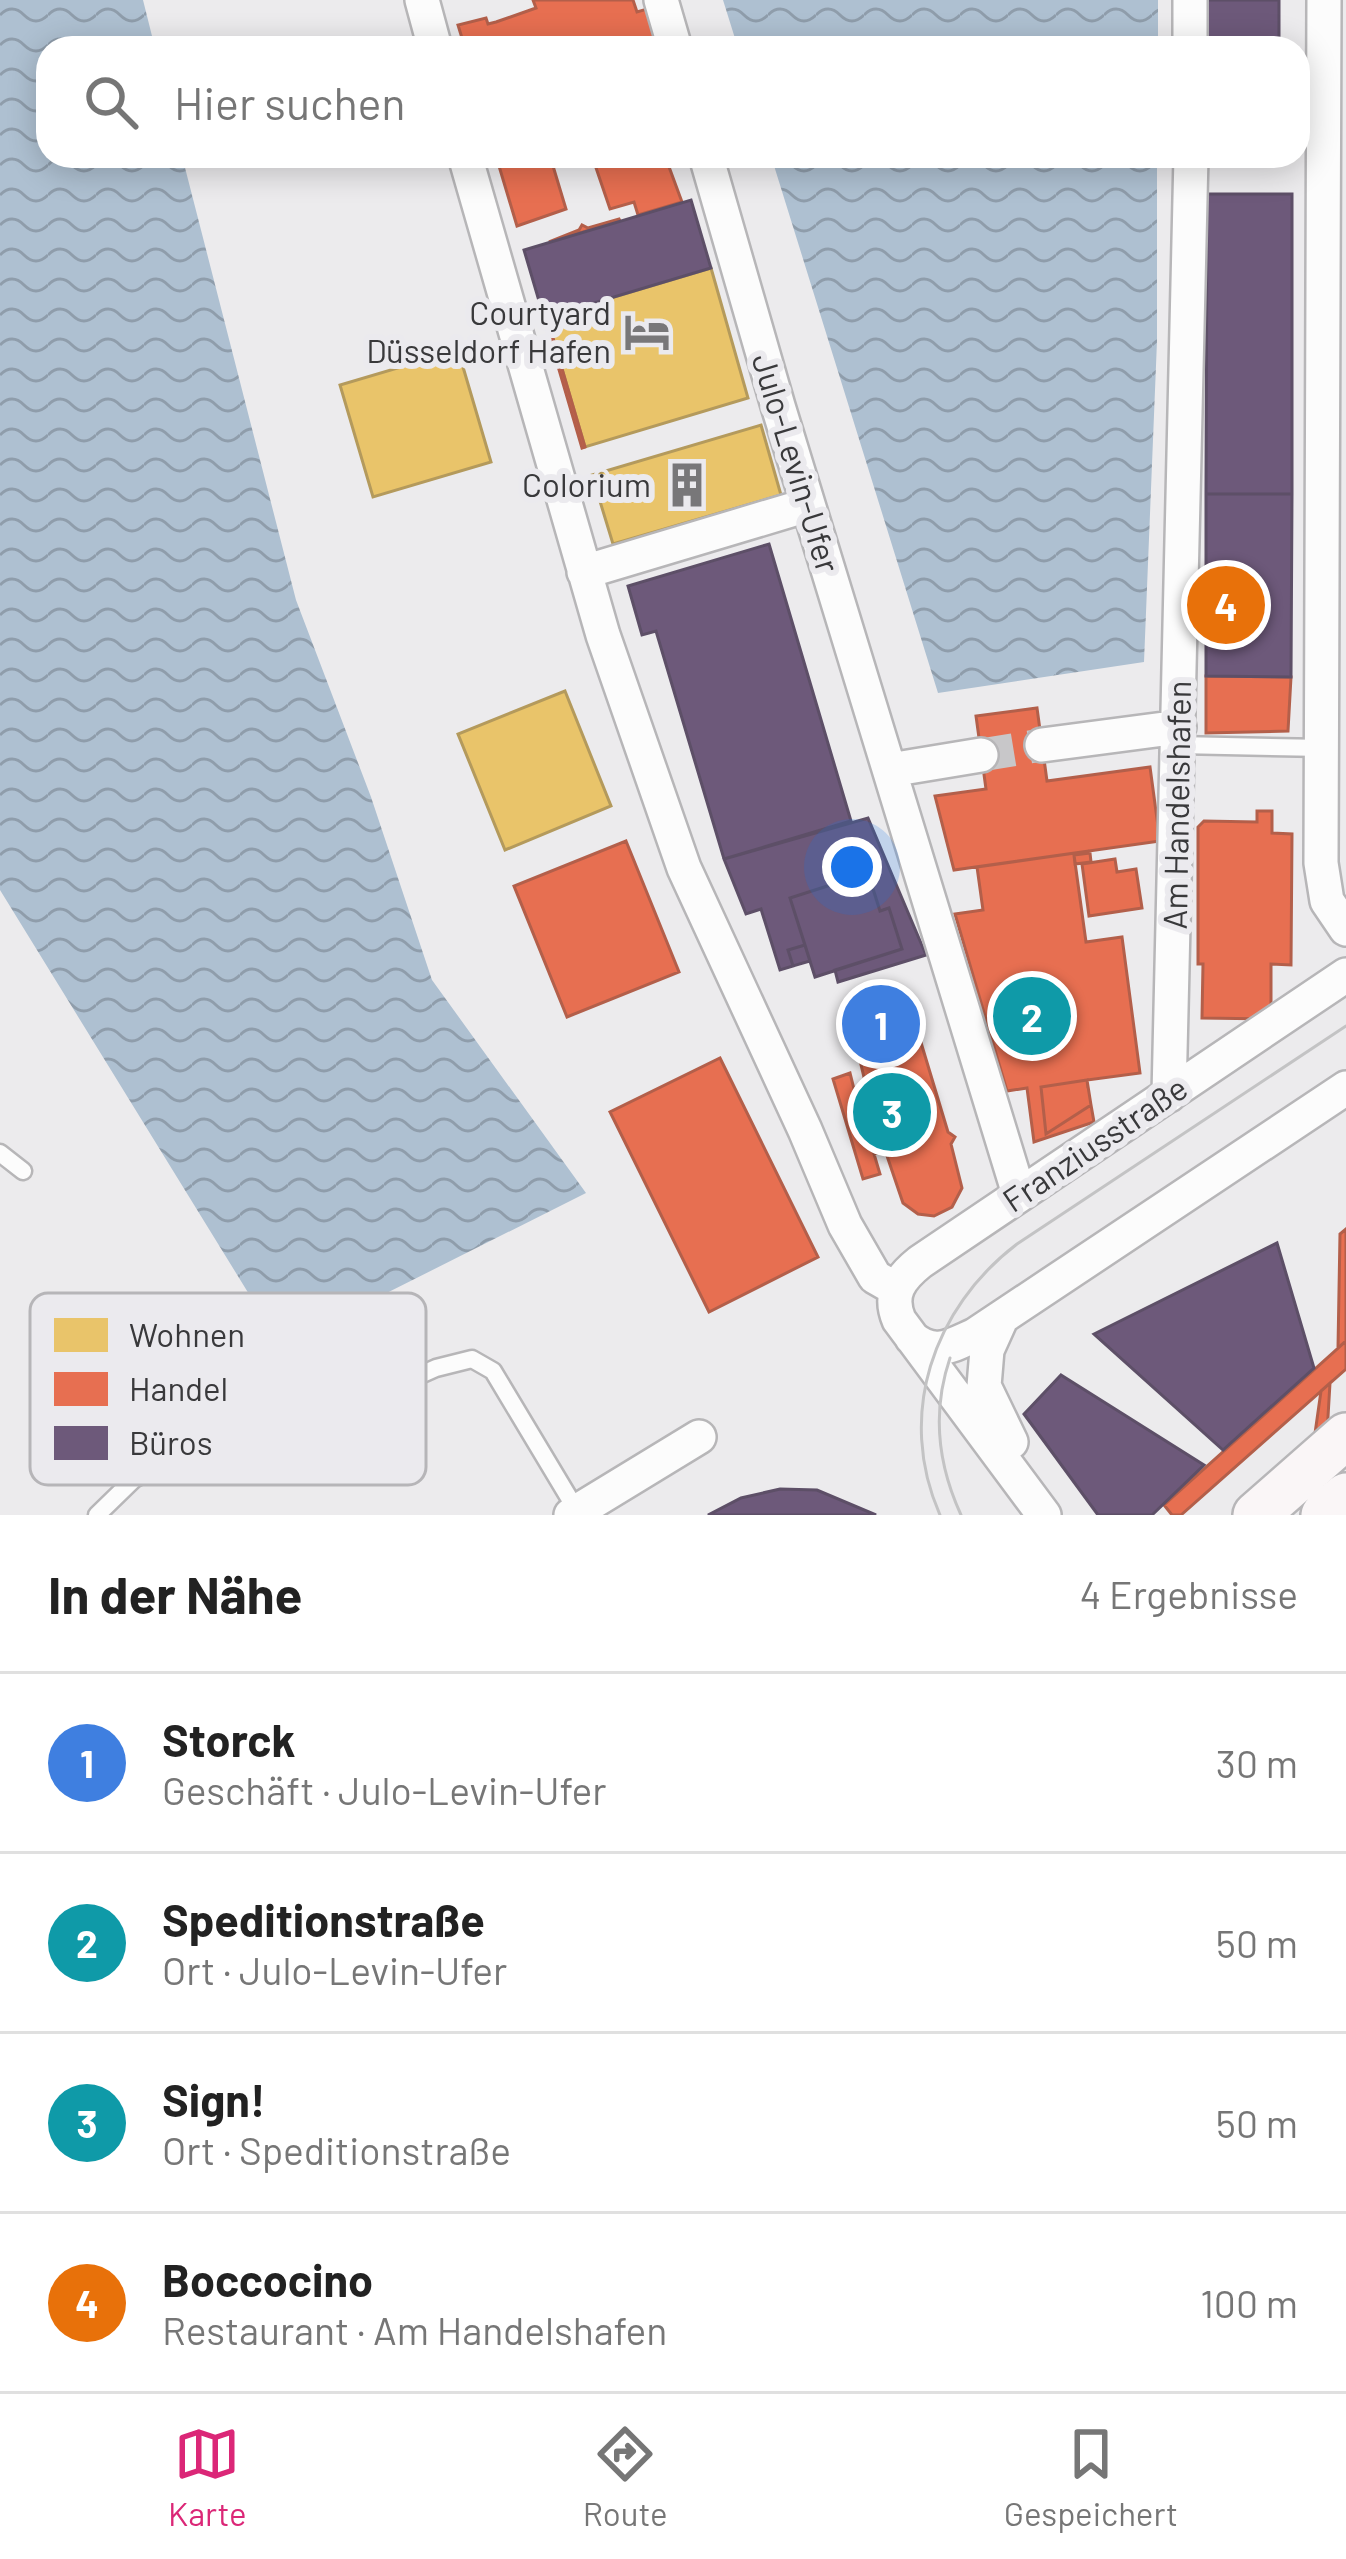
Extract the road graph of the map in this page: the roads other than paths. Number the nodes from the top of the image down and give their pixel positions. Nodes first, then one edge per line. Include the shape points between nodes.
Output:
1 (422, 0) edge
2 (661, 0) edge
3 (1190, 0) edge
4 (1324, 0) edge
5 (432, 36) edge
6 (672, 36) edge
7 (1190, 36) edge
8 (467, 168) edge
9 (710, 168) edge
10 (1191, 168) edge
11 (1335, 171) edge
12 (791, 510) dead end
13 (584, 572) junction
14 (1178, 736) junction
15 (1042, 745) tunnel mouth
16 (1324, 748) junction
17 (981, 755) tunnel mouth
18 (890, 770) junction
19 (1346, 929) edge
20 (1346, 976) edge
21 (1346, 1088) edge
22 (1169, 1095) junction
23 (0, 1153) edge
24 (23, 1171) dead end
25 (1019, 1194) junction
26 (896, 1289) junction
27 (1017, 1303) junction
28 (912, 1338) junction
29 (426, 1372) edge
30 (1346, 1436) edge
31 (700, 1437) dead end
32 (1005, 1461) junction
33 (129, 1485) edge
34 (1346, 1496) edge
35 (574, 1513) edge
36 (97, 1515) edge
37 (1044, 1515) edge
38 (1256, 1515) edge
39 (1324, 1515) edge

1 - 5 street
2 - 6 street
3 - 7 street
4 - 11 street
8 - 13 street
9 - 18 street, Julo-Levin-Ufer
10 - 14 street, Am Handelshafen
11 - 16 street
12 - 13 street
13 - 26 street via 684,868 845,1225 875,1277
14 - 15 street
14 - 16 lane
14 - 22 street, Am Handelshafen
16 - 19 street via 1323,885
17 - 18 street
18 - 25 street, Julo-Levin-Ufer
20 - 22 street, Franziusstraße
21 - 27 street
22 - 25 street, Franziusstraße
23 - 24 lane
25 - 26 street, Franziusstraße via 905,1273
26 - 28 street via 893,1307
27 - 28 street via 942,1351
27 - 32 street via 994,1330 983,1369 992,1409 1012,1438
28 - 32 street
29 - 35 lane via 472,1359 493,1371
30 - 38 main road
31 - 35 street
32 - 37 street
33 - 36 lane
34 - 39 main road

